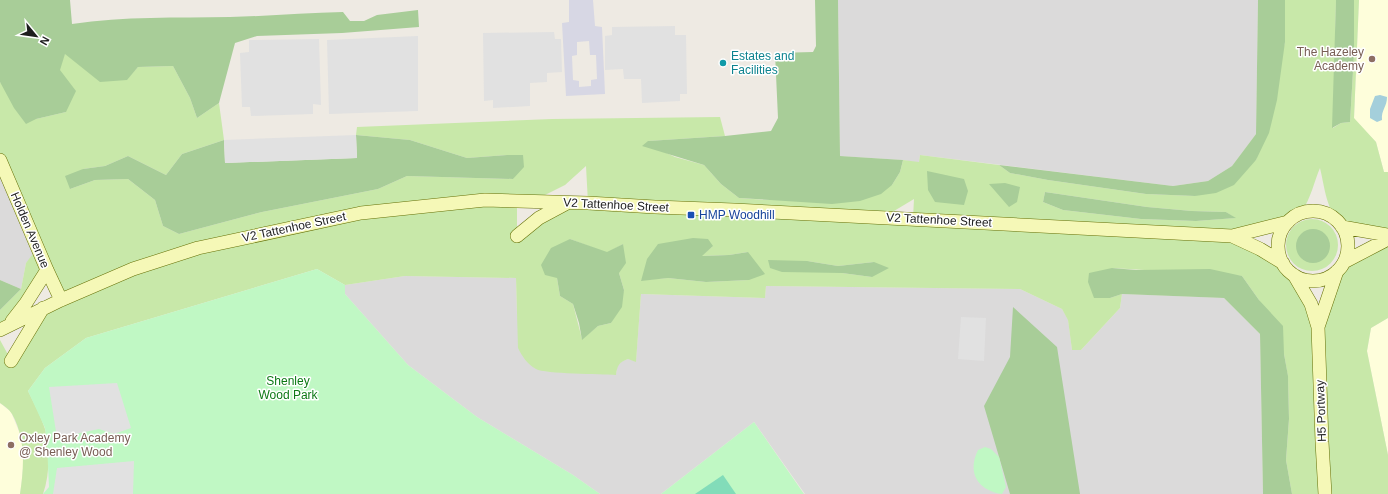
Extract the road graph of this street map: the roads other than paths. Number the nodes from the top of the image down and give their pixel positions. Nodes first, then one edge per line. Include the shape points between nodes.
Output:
1 (0, 160) edge
2 (569, 203) junction
3 (1288, 222) junction
4 (1342, 227) junction
5 (1388, 235) edge
6 (517, 236) dead end
7 (1232, 236) junction
8 (1388, 239) edge
9 (1283, 263) junction
10 (1341, 266) junction
11 (47, 270) junction
12 (1294, 275) junction
13 (61, 300) junction
14 (43, 308) junction
15 (4, 327) edge
16 (1318, 327) junction
17 (11, 361) dead end
18 (1325, 494) edge

1 - 11 street, Holden Avenue
2 - 6 street via 539,218
2 - 7 street, V2 Tattenhoe Street
2 - 13 street, V2 Tattenhoe Street via 484,200 361,213 198,248 133,269
3 - 4 street via 1302,213 1313,211 1335,218
3 - 7 street, V2 Tattenhoe Street
3 - 9 street via 1278,242
4 - 5 street
4 - 10 street via 1348,244
7 - 9 street, V2 Tattenhoe Street
8 - 10 street
9 - 12 street
10 - 12 street via 1327,278 1316,281
10 - 16 street, H5 Portway
11 - 13 street, Holden Avenue
11 - 15 street via 26,303
12 - 16 street, H5 Portway via 1312,304
13 - 14 street, V2 Tattenhoe Street
14 - 15 street, V2 Tattenhoe Street
14 - 17 street
16 - 18 street, H5 Portway

